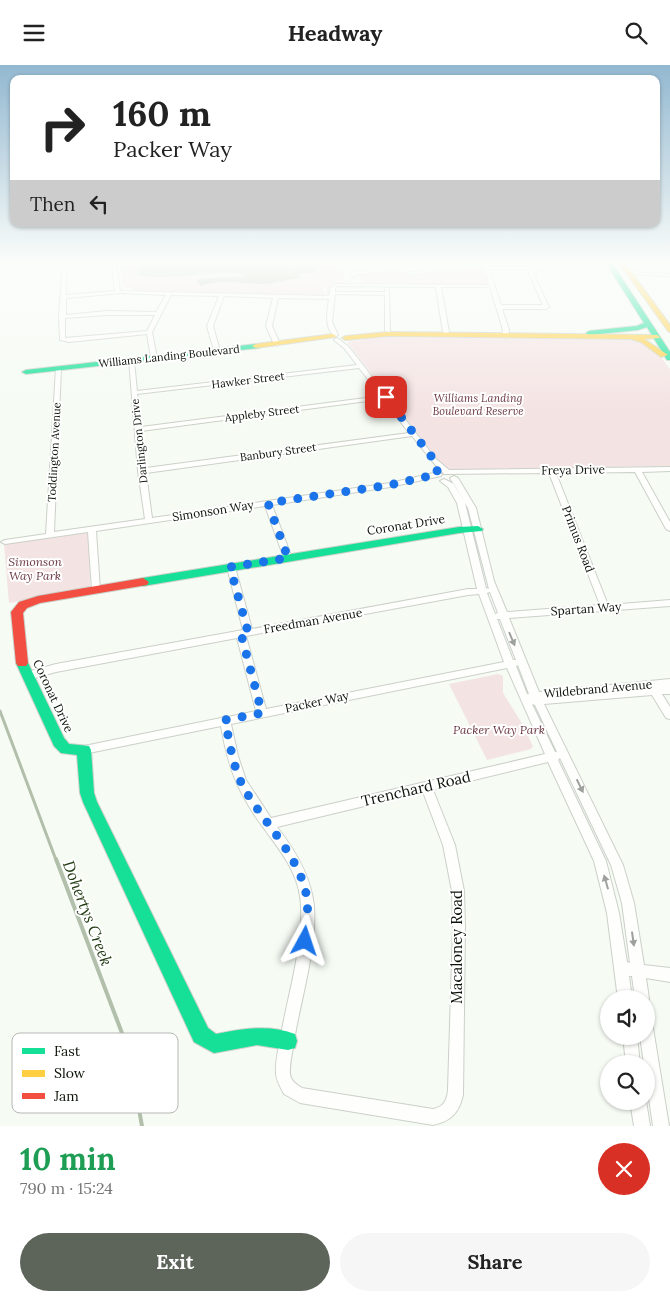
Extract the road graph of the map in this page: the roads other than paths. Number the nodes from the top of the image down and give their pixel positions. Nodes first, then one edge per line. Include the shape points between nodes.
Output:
1 (62, 313) edge
2 (215, 313) edge
3 (272, 313) edge
4 (330, 313) edge
5 (388, 313) edge
6 (443, 313) edge
7 (500, 313) edge
8 (641, 313) edge
9 (658, 313) joint
10 (158, 314) joint
11 (62, 317) junction
12 (670, 323) edge
13 (670, 330) edge
14 (388, 331) junction
15 (149, 332) junction
16 (446, 332) junction
17 (653, 332) junction
18 (506, 334) junction
19 (670, 336) edge
20 (340, 337) junction
21 (634, 337) junction
22 (277, 344) junction
23 (217, 351) junction
24 (154, 358) junction
25 (670, 358) edge
26 (131, 361) junction
27 (362, 366) junction
28 (58, 369) junction
29 (26, 372) dead end
30 (134, 393) junction
31 (386, 397) junction
32 (138, 429) junction
33 (414, 434) junction
34 (434, 460) junction
35 (638, 469) junction
36 (670, 469) edge
37 (550, 470) junction
38 (142, 471) junction
39 (451, 475) junction
40 (441, 477) junction
41 (421, 479) joint
42 (268, 503) junction
43 (149, 521) junction
44 (92, 529) junction
45 (473, 529) junction
46 (670, 529) edge
47 (50, 535) junction
48 (5, 542) dead end
49 (288, 558) junction
50 (230, 567) junction
51 (96, 590) junction
52 (487, 591) junction
53 (670, 603) edge
54 (605, 608) junction
55 (497, 616) junction
56 (245, 633) junction
57 (522, 662) junction
58 (510, 663) junction
59 (27, 677) junction
60 (670, 683) edge
61 (652, 688) junction
62 (670, 690) edge
63 (536, 699) junction
64 (524, 700) junction
65 (262, 713) junction
66 (670, 715) edge
67 (225, 720) junction
68 (84, 750) junction
69 (564, 755) junction
70 (551, 757) junction
71 (426, 786) junction
72 (268, 824) junction
73 (599, 824) junction
74 (585, 827) junction
75 (620, 968) junction
76 (638, 970) junction
77 (670, 975) edge
78 (624, 990) edge
79 (641, 990) edge
80 (288, 1041) junction
81 (649, 1045) edge
82 (639, 1110) edge
83 (642, 1126) edge
84 (661, 1126) edge

1 - 11 street
2 - 23 street via 210,326
3 - 22 street via 269,326
4 - 20 street via 329,322
5 - 14 street
6 - 16 street
7 - 18 street
8 - 17 main road
9 - 12 main road
9 - 13 main road
10 - 11 street via 107,313
10 - 15 street
11 - 15 street via 60,337 64,340
14 - 16 main road, Williams Landing Boulevard
14 - 20 main road, Williams Landing Boulevard
15 - 24 street
16 - 18 main road, Williams Landing Boulevard
17 - 18 main road, Williams Landing Boulevard via 638,328 589,333
17 - 19 main road
17 - 21 main road, Williams Landing Boulevard
17 - 25 main road
18 - 20 main road, Williams Landing Boulevard
18 - 21 main road, Williams Landing Boulevard
20 - 22 main road, Williams Landing Boulevard
20 - 27 street
21 - 25 main road
22 - 23 main road, Williams Landing Boulevard
23 - 24 main road, Williams Landing Boulevard
24 - 26 main road, Williams Landing Boulevard
26 - 28 main road, Williams Landing Boulevard
26 - 30 street, Darlington Drive
27 - 30 street, Hawker Street
27 - 31 street
28 - 29 main road, Williams Landing Boulevard
28 - 47 street, Toddington Avenue
30 - 32 street, Darlington Drive
31 - 32 street, Appleby Street
31 - 33 street
32 - 38 street, Darlington Drive
33 - 34 street
33 - 38 street, Banbury Street
34 - 39 street
34 - 40 street
35 - 36 street, Freya Drive
35 - 37 street, Freya Drive
35 - 46 street
37 - 39 street, Freya Drive
37 - 54 street, Primus Road
38 - 43 street, Darlington Drive
39 - 40 street, Freya Drive
39 - 45 street via 469,502
40 - 41 street, Simonson Way
40 - 45 street via 451,486
41 - 42 street, Simonson Way
42 - 43 street, Simonson Way
42 - 49 street
43 - 44 street, Simonson Way
44 - 47 street, Simonson Way
44 - 51 street
45 - 49 main road, Coronat Drive
45 - 52 street
47 - 48 street, Simonson Way
49 - 50 main road, Coronat Drive
50 - 51 main road, Coronat Drive
50 - 56 street
51 - 59 main road, Coronat Drive via 30,602 20,608 17,615 20,657
52 - 55 street
52 - 56 street, Freedman Avenue
53 - 54 street, Spartan Way
54 - 55 street, Spartan Way
55 -> 57 street
55 - 58 street
56 - 59 street, Freedman Avenue via 56,668
56 - 65 street
57 - 58 street, Packer Way
57 - 63 street
58 - 64 street
58 - 65 street, Packer Way
59 - 68 main road, Coronat Drive via 62,746
60 - 61 street, Wildebrand Avenue
61 - 62 street, Wildebrand Avenue
61 - 63 street, Wildebrand Avenue
61 - 66 street
63 - 64 street, Wildebrand Avenue
63 - 69 street
64 - 70 street
65 - 67 street, Packer Way
67 - 68 street, Packer Way
67 - 72 street via 239,777
68 - 80 main road via 90,802 201,1035 214,1044 257,1036
69 - 70 street, Trenchard Road
69 -> 73 street
70 - 71 street, Trenchard Road
70 - 74 street
71 - 72 street, Trenchard Road
71 - 80 street, Macaloney Road via 453,861 459,909 456,1090 453,1106 440,1116 420,1115 293,1093 283,1074
72 - 80 street via 302,877 307,901 305,941
73 - 74 street
73 -> 76 street via 623,885
75 -> 74 street via 607,883
75 - 76 street
75 - 78 street
76 - 77 street
76 - 79 street
81 - 84 street
82 - 83 street

